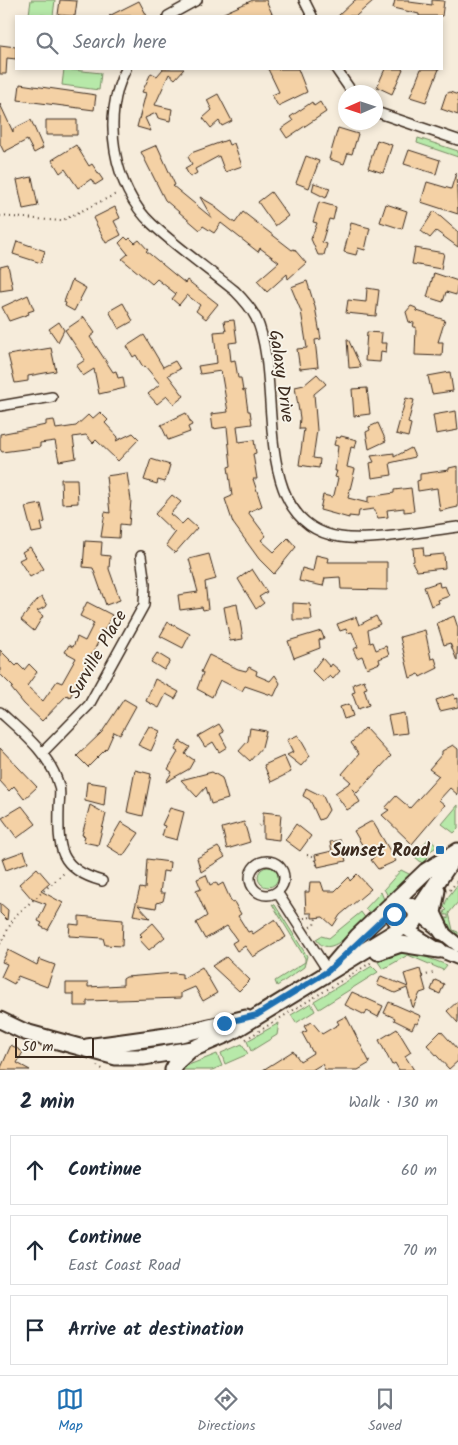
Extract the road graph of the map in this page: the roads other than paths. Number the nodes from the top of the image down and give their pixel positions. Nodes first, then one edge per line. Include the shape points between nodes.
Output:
1 (197, 0) edge
2 (304, 0) edge
3 (170, 15) edge
4 (312, 15) edge
5 (126, 70) edge
6 (337, 70) edge
7 (347, 85) edge
8 (383, 114) edge
9 (458, 140) edge
10 (52, 397) dead end
11 (0, 406) edge
12 (458, 527) edge
13 (140, 556) dead end
14 (0, 712) edge
15 (42, 753) junction
16 (458, 851) edge
17 (441, 876) junction
18 (102, 881) dead end
19 (277, 892) dead end
20 (399, 907) junction
21 (417, 912) junction
22 (403, 927) junction
23 (442, 932) junction
24 (458, 945) edge
25 (439, 950) junction
26 (458, 958) edge
27 (328, 971) junction
28 (257, 1015) junction
29 (0, 1020) edge
30 (140, 1041) junction
31 (80, 1048) junction
32 (192, 1049) junction
33 (148, 1064) edge
34 (124, 1070) edge
35 (173, 1070) edge

1 - 3 street
2 - 4 street
5 - 12 street, Galaxy Drive via 113,117 114,146 128,188 152,224 236,292 256,318 263,338 281,482 287,499 313,528 340,537 360,538
6 - 7 street
8 - 9 street
10 - 11 street
13 - 15 street, Surville Place via 145,584 144,605 89,705
14 - 15 street
15 - 18 street via 60,786 58,834 63,854 71,867 83,876
16 - 17 main road
16 - 20 main road
16 - 27 main road via 426,871 358,936
17 - 21 main road
17 - 23 main road via 433,906
19 - 27 street
20 - 21 main road via 411,906
20 - 22 main road via 395,921
20 - 27 main road
21 - 22 main road via 414,923
21 - 23 main road
22 - 25 main road
22 - 27 main road
23 - 24 main road
25 - 26 main road
25 - 27 main road via 396,944
27 - 28 main road
28 - 30 main road via 197,1031
28 - 32 main road via 223,1037
29 - 31 main road via 24,1032
30 - 31 main road
30 - 33 main road
31 - 33 main road
31 - 34 main road
32 - 33 main road
32 - 35 main road

